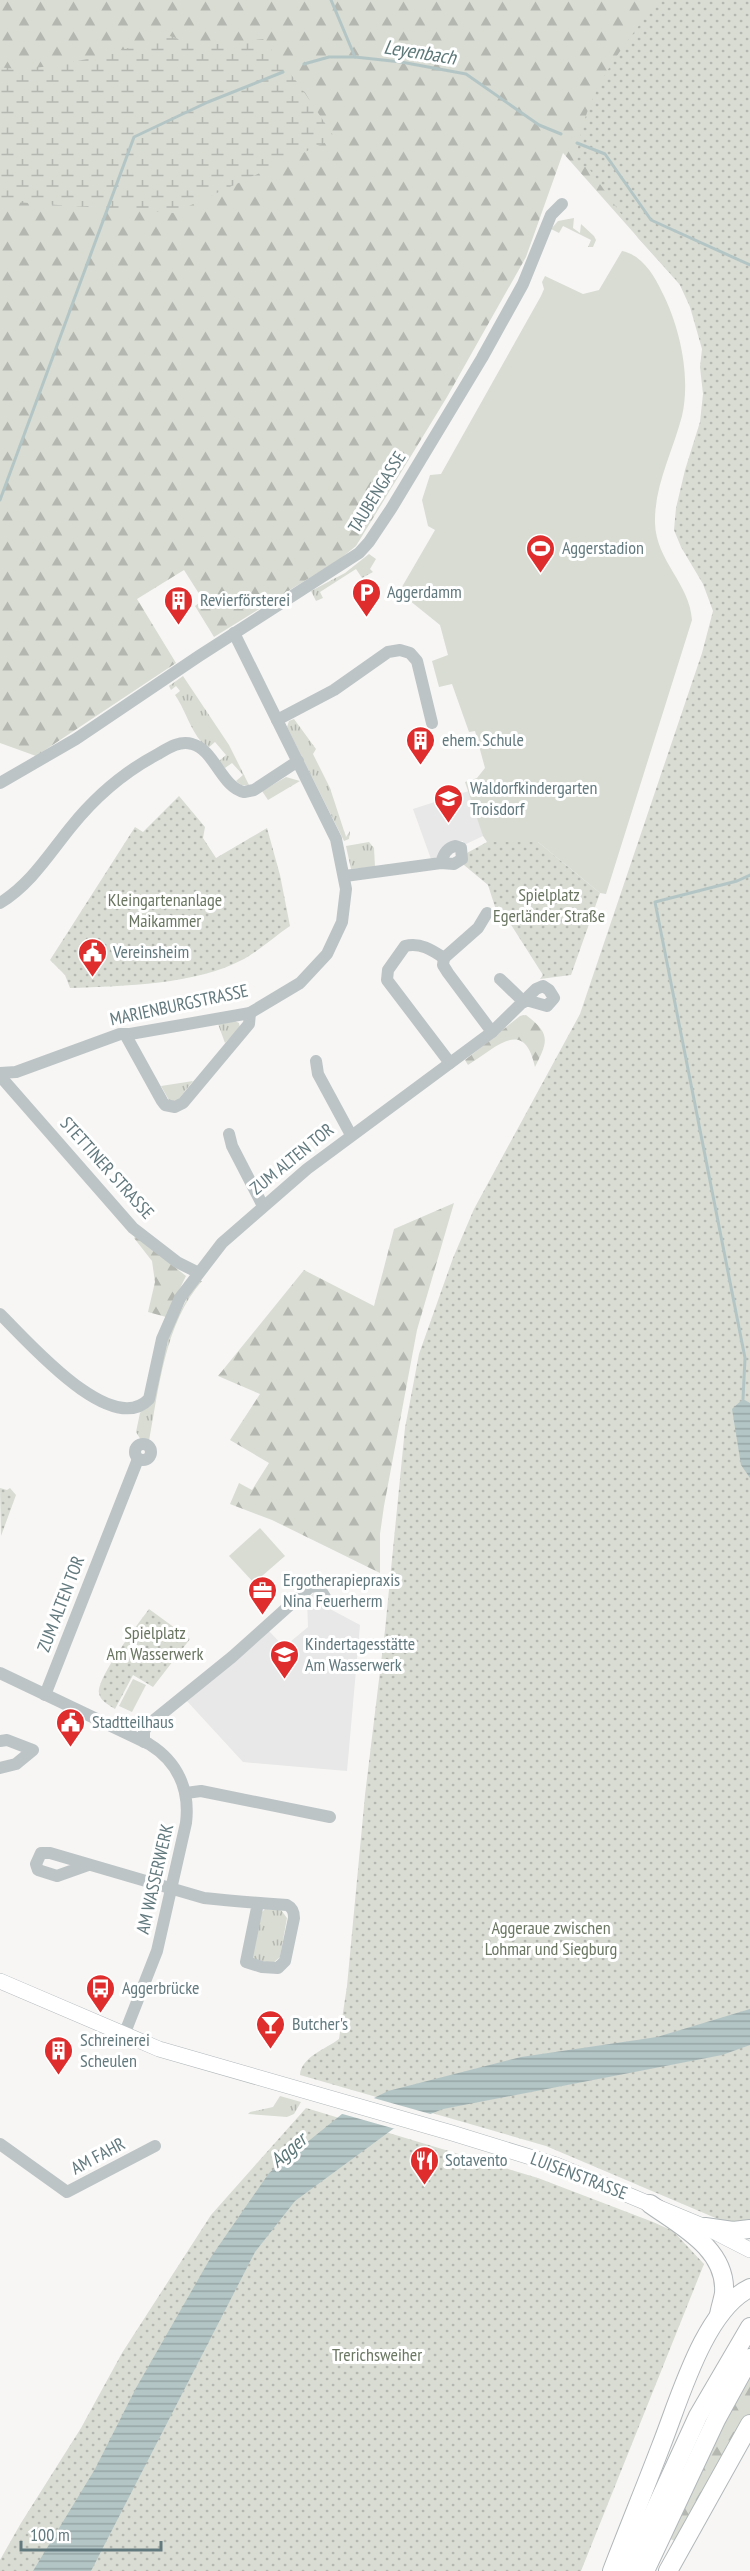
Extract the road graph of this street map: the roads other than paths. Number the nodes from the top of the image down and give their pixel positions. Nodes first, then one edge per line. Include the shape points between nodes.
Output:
1 (562, 204) dead end
2 (234, 633) junction
3 (277, 720) junction
4 (432, 723) dead end
5 (298, 761) junction
6 (0, 783) edge
7 (441, 863) dead end
8 (345, 876) junction
9 (0, 903) edge
10 (487, 913) dead end
11 (444, 958) junction
12 (500, 979) dead end
13 (250, 1013) junction
14 (492, 1032) junction
15 (125, 1034) junction
16 (316, 1061) dead end
17 (450, 1063) junction
18 (0, 1075) edge
19 (229, 1134) dead end
20 (351, 1135) junction
21 (263, 1206) junction
22 (197, 1272) junction
23 (0, 1314) edge
24 (138, 1459) dead end
25 (326, 1597) dead end
26 (0, 1673) edge
27 (45, 1695) junction
28 (0, 1741) edge
29 (144, 1742) junction
30 (0, 1768) edge
31 (186, 1793) junction
32 (330, 1817) dead end
33 (88, 1865) dead end
34 (171, 1889) junction
35 (258, 1902) junction
36 (0, 1981) edge
37 (124, 2035) junction
38 (0, 2144) edge
39 (155, 2146) dead end
40 (650, 2204) junction
41 (705, 2227) junction
42 (750, 2229) edge
43 (750, 2250) edge
44 (750, 2288) edge
45 (718, 2317) junction
46 (750, 2327) edge
47 (750, 2358) edge
48 (750, 2424) edge
49 (612, 2571) edge
50 (627, 2571) edge
51 (645, 2571) edge
52 (668, 2571) edge

1 - 2 street, TAUBENGASSE via 551,215 523,284 482,358 369,542 349,562
2 - 3 street, MARIENBURGSTRASSE
2 - 6 street, TAUBENGASSE via 76,739
3 - 4 street via 334,690 388,652 400,650 417,661
3 - 5 street, MARIENBURGSTRASSE
5 - 8 street, MARIENBURGSTRASSE via 333,831
5 - 9 street via 254,790 244,792 198,746 182,743 168,748 96,798 23,886
7 - 8 street
8 - 13 street, MARIENBURGSTRASSE via 344,912 327,954 300,983
10 - 11 street via 478,928
11 - 14 street via 448,973
11 - 17 street via 424,946 405,946 388,970 387,980
12 - 14 street, ZUM ALTEN TOR via 525,1001
13 - 15 street, MARIENBURGSTRASSE
13 - 15 street via 249,1024 183,1103 175,1107 162,1101
14 - 17 street, ZUM ALTEN TOR
15 - 18 street, MARIENBURGSTRASSE
16 - 20 street via 318,1074
17 - 20 street, ZUM ALTEN TOR
18 - 22 street, STETTINER STRASSE via 132,1228
19 - 21 street via 231,1146
20 - 21 street, ZUM ALTEN TOR
21 - 22 street, ZUM ALTEN TOR
22 - 23 street, ZUM ALTEN TOR via 166,1330 149,1399 143,1405 128,1408 84,1392 58,1373
24 - 27 street, ZUM ALTEN TOR
25 - 29 street via 318,1586 310,1587 148,1725
26 - 27 street, AM WASSERWERK
27 - 29 street, AM WASSERWERK
28 - 30 street via 33,1750 16,1764
29 - 31 street, AM WASSERWERK via 170,1762
31 - 32 street via 201,1791
31 - 34 street, AM WASSERWERK via 186,1823
33 - 34 street
34 - 35 street via 204,1898
34 - 37 street, AM WASSERWERK via 150,1974
35 - 35 street via 246,1962 278,1968 285,1960 294,1913 287,1905
36 - 37 main road, LUISENSTRASSE
37 - 40 main road, LUISENSTRASSE via 178,2055 556,2165
38 - 39 street, AM FAHR via 67,2192
40 - 41 main road, LUISENSTRASSE
40 - 45 highway via 698,2239 718,2262 724,2293
41 - 42 highway
41 - 43 main road, LUISENSTRASSE
44 - 45 highway
45 - 49 highway via 685,2378
46 - 50 highway via 698,2416
47 - 51 highway via 711,2430
48 - 52 highway

